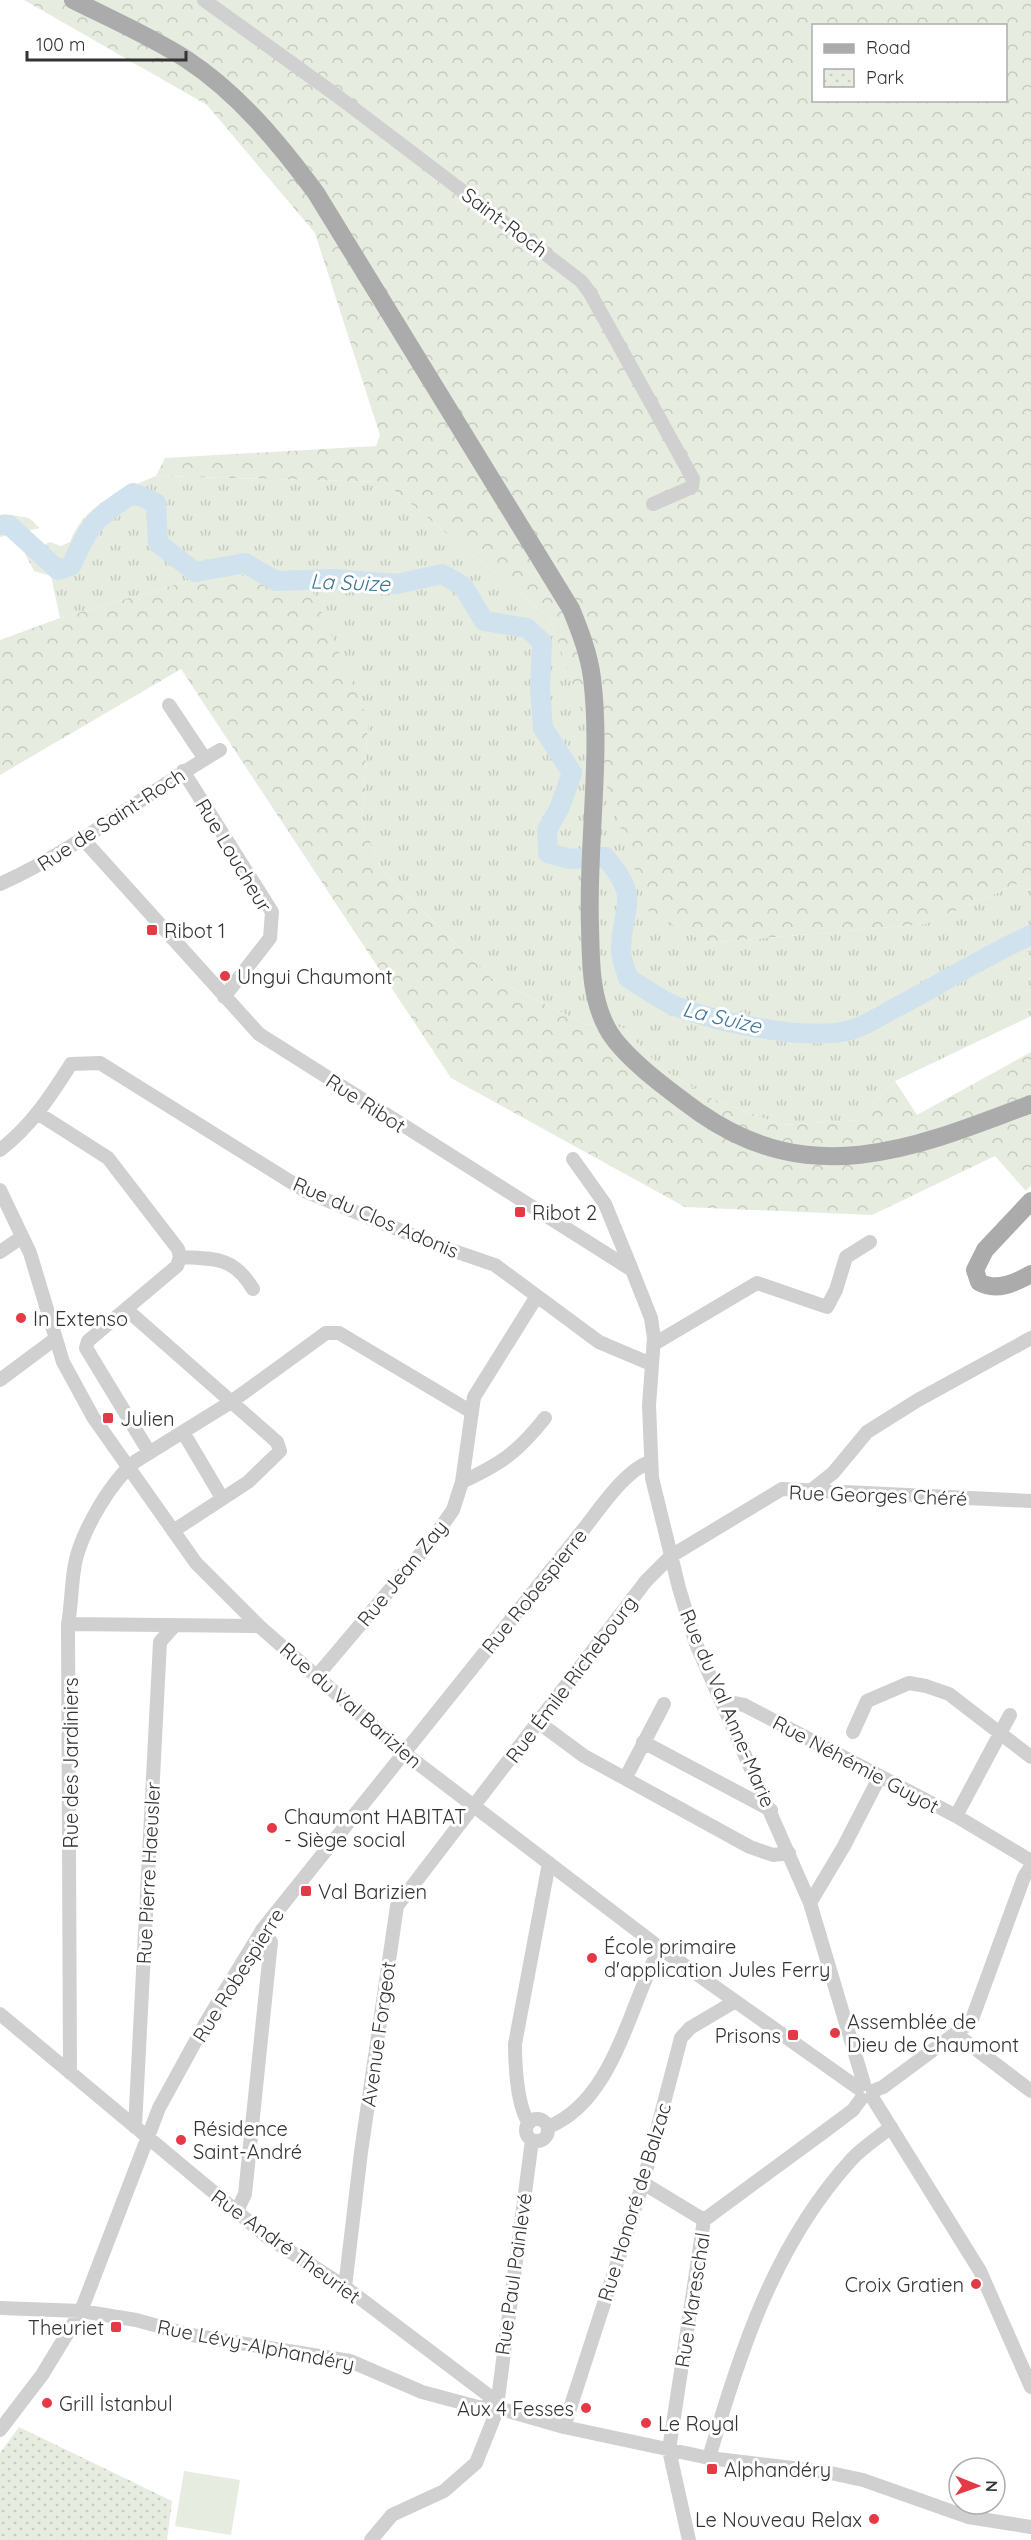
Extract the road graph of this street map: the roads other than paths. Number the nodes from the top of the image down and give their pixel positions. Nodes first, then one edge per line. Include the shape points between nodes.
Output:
1 (73, 0) edge
2 (204, 0) edge
3 (653, 504) dead end
4 (169, 705) dead end
5 (220, 750) dead end
6 (205, 759) junction
7 (183, 771) junction
8 (82, 838) junction
9 (0, 884) edge
10 (224, 997) junction
11 (1031, 1104) edge
12 (39, 1114) junction
13 (0, 1150) edge
14 (573, 1158) dead end
15 (0, 1190) edge
16 (1031, 1201) edge
17 (22, 1237) junction
18 (870, 1242) dead end
19 (0, 1252) edge
20 (180, 1257) junction
21 (632, 1270) junction
22 (1031, 1274) edge
23 (253, 1289) dead end
24 (537, 1296) junction
25 (126, 1309) junction
26 (1031, 1338) edge
27 (55, 1339) junction
28 (654, 1344) junction
29 (651, 1364) junction
30 (0, 1380) edge
31 (231, 1402) junction
32 (470, 1411) junction
33 (545, 1418) dead end
34 (183, 1432) junction
35 (149, 1452) junction
36 (650, 1462) junction
37 (128, 1467) junction
38 (462, 1482) junction
39 (813, 1489) junction
40 (222, 1498) junction
41 (1031, 1501) edge
42 (173, 1531) junction
43 (671, 1556) junction
44 (68, 1624) junction
45 (175, 1625) junction
46 (259, 1626) junction
47 (316, 1677) junction
48 (722, 1701) junction
49 (664, 1704) dead end
50 (1010, 1715) dead end
51 (538, 1722) junction
52 (853, 1732) dead end
53 (1000, 1733) junction
54 (644, 1742) junction
55 (403, 1752) junction
56 (1031, 1757) edge
57 (626, 1776) junction
58 (880, 1776) junction
59 (473, 1806) junction
60 (771, 1810) junction
61 (956, 1816) junction
62 (789, 1853) junction
63 (1031, 1861) edge
64 (549, 1863) junction
65 (1031, 1866) edge
66 (810, 1903) junction
67 (262, 1930) junction
68 (660, 1948) junction
69 (734, 2002) junction
70 (0, 2014) edge
71 (956, 2034) junction
72 (70, 2073) junction
73 (1031, 2091) edge
74 (865, 2092) junction
75 (528, 2123) junction
76 (135, 2127) junction
77 (548, 2127) junction
78 (891, 2127) junction
79 (147, 2136) junction
80 (532, 2140) junction
81 (643, 2183) junction
82 (236, 2213) junction
83 (705, 2220) junction
84 (345, 2287) junction
85 (0, 2308) edge
86 (81, 2311) junction
87 (1031, 2387) edge
88 (497, 2405) junction
89 (564, 2427) junction
90 (0, 2430) edge
91 (669, 2450) junction
92 (709, 2458) junction
93 (1031, 2527) edge
94 (371, 2540) edge
95 (689, 2540) edge

1 - 11 main road via 188,60 235,98 296,165 571,609 584,644 593,687 591,975 607,1029 666,1089 721,1127 770,1148 808,1156 869,1155 940,1139
2 - 3 street, Saint-Roch via 581,281 693,479 692,487
4 - 6 street
5 - 6 street, Rue de Saint-Roch
6 - 7 street, Rue de Saint-Roch
7 - 8 street, Rue de Saint-Roch
7 - 10 street, Rue Loucheur via 272,912 270,938
8 - 9 street, Rue de Saint-Roch via 39,867
8 - 10 street, Rue Ribot
10 - 21 street, Rue Ribot via 259,1034
12 - 13 street, Rue du Clos Adonis via 22,1134
12 - 20 street via 108,1158 178,1249
12 - 24 street, Rue du Clos Adonis via 71,1064 100,1063 307,1192 495,1265
14 - 21 street via 605,1203
15 - 17 street, Rue du Val Barizien
16 - 22 main road via 985,1250 976,1264 976,1277 993,1287
17 - 19 street
17 - 27 street, Rue du Val Barizien
18 - 28 street via 846,1257 827,1307 757,1283
20 - 23 street via 230,1262
20 - 25 street via 177,1266
21 - 28 street via 651,1318
24 - 29 street, Rue du Clos Adonis via 600,1342
24 - 32 street, Rue Jean Zay via 483,1379
25 - 31 street
25 - 35 street via 88,1341 86,1348
26 - 39 street via 867,1432 833,1473
27 - 30 street
27 - 37 street, Rue du Val Barizien via 93,1417
28 - 29 street, Rue du Val Anne-Marie
29 - 36 street, Rue du Val Anne-Marie
31 - 32 street via 326,1333 339,1333
31 - 34 street
31 - 40 street via 277,1442 280,1451 249,1482
32 - 38 street, Rue Jean Zay
33 - 38 street via 522,1447
34 - 35 street
34 - 40 street
35 - 37 street
36 - 43 street, Rue du Val Anne-Marie
36 - 55 street, Rue Robespierre via 614,1492
37 - 42 street, Rue du Val Barizien
37 - 44 street, Rue des Jardiniers via 93,1518 76,1559
38 - 47 street, Rue Jean Zay via 453,1510 432,1540
39 - 41 street, Rue Georges Chéré
39 - 43 street, Rue Georges Chéré via 782,1489
40 - 42 street
42 - 46 street, Rue du Val Barizien via 196,1563
43 - 48 street, Rue du Val Anne-Marie via 696,1644
43 - 51 street, Rue Émile Richebourg via 646,1581
44 - 45 street
44 - 72 street, Rue des Jardiniers
45 - 46 street
45 - 76 street, Rue Pierre Haeusler via 160,1642
46 - 47 street, Rue du Val Barizien
47 - 55 street, Rue du Val Barizien
48 - 58 street, Rue Néhémie Guyot via 744,1706
48 - 60 street, Rue du Val Anne-Marie
49 - 54 street
50 - 53 street, Rue Néhémie Guyot
51 - 57 street via 584,1756
51 - 59 street, Rue Émile Richebourg
52 - 53 street, Rue Néhémie Guyot via 867,1701 909,1683 949,1694
53 - 56 street, Rue Néhémie Guyot
53 - 61 street, Rue Néhémie Guyot
54 - 57 street
54 - 60 street
55 - 59 street, Rue du Val Barizien
55 - 67 street, Rue Robespierre
57 - 62 street via 750,1847 773,1855
58 - 61 street, Rue Néhémie Guyot
58 - 66 street
59 - 64 street, Rue du Val Barizien
59 - 84 street, Avenue Forgeot via 397,1906
60 - 62 street, Rue du Val Anne-Marie
61 - 63 street, Rue Néhémie Guyot
62 - 66 street, Rue du Val Anne-Marie
64 - 68 street, Rue du Val Barizien
64 - 75 street via 515,2044
65 - 71 street, Rue Mareschal via 971,2022
66 - 74 street, Rue du Val Anne-Marie
67 - 79 street, Rue Robespierre via 205,2024
67 - 82 street via 271,1942 264,2028 245,2194
68 - 69 street, Rue du Val Barizien
68 - 77 street via 596,2089 563,2120
69 - 74 street, Rue du Val Barizien
69 - 81 street, Rue Honoré de Balzac via 690,2028 681,2038
70 - 72 street, Rue André Theuriet
71 - 73 street
71 - 74 street, Rue Mareschal via 883,2087
72 - 76 street, Rue André Theuriet
74 - 78 street, Rue du Val Barizien
74 - 83 street, Rue Mareschal via 853,2110
75 - 77 street via 537,2119
75 - 80 street via 526,2132
76 - 79 street, Rue André Theuriet
77 - 80 street via 546,2137
78 - 87 street, Rue du Val Barizien via 980,2271
78 - 92 street via 854,2157 811,2209 759,2306
79 - 82 street, Rue André Theuriet
79 - 86 street, Rue Robespierre
80 - 88 street, Rue Paul Painlevé
81 - 83 street
81 - 89 street, Rue Honoré de Balzac
82 - 84 street, Rue André Theuriet
83 - 91 street, Rue Mareschal
84 - 88 street, Rue André Theuriet
85 - 86 street, Rue Lévy-Alphandéry
86 - 88 street, Rue Lévy-Alphandéry via 191,2335 350,2361 422,2392 478,2407
86 - 90 street, Rue Robespierre via 42,2375
88 - 89 street, Rue Lévy-Alphandéry
88 - 94 street, Rue Paul Painlevé via 476,2463 444,2492 392,2515
89 - 91 street, Rue Lévy-Alphandéry
91 - 92 street, Rue Lévy-Alphandéry
91 - 95 street, Rue Mareschal
92 - 93 street, Rue Lévy-Alphandéry via 836,2474 968,2517

